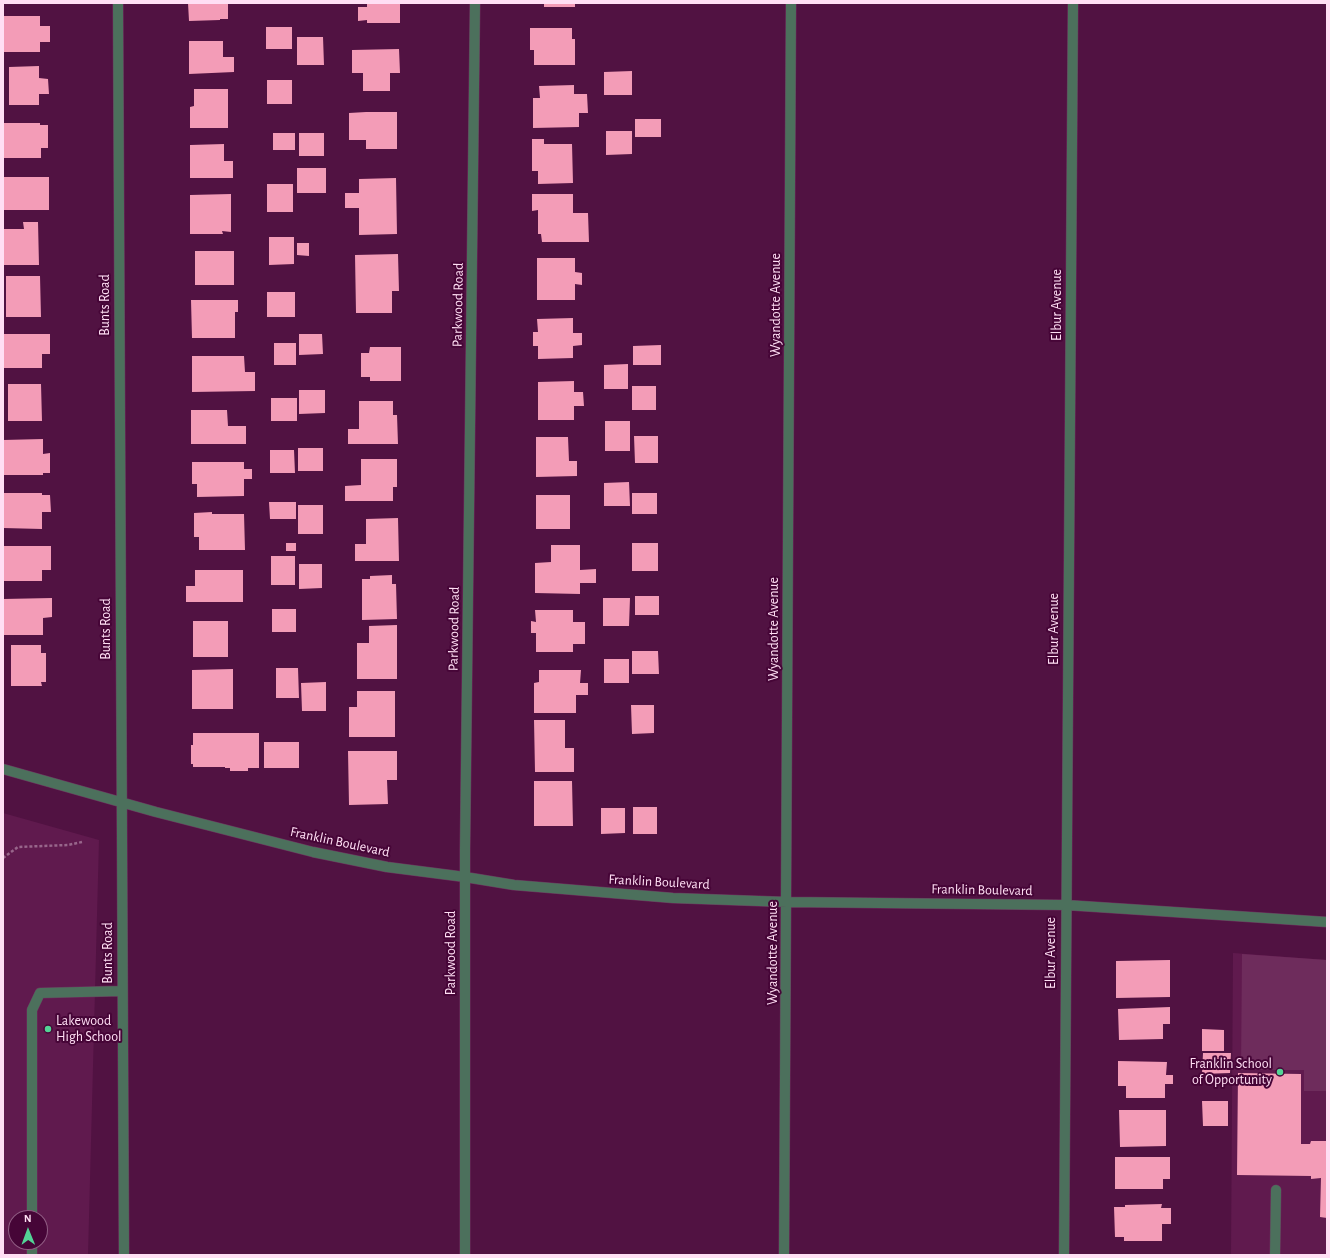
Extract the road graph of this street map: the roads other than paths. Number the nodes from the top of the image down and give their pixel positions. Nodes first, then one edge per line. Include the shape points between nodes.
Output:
1 (118, 3) edge
2 (475, 3) edge
3 (791, 3) edge
4 (1073, 3) edge
5 (3, 769) edge
6 (121, 801) junction
7 (465, 877) junction
8 (787, 902) junction
9 (1066, 905) junction
10 (1327, 922) edge
11 (122, 991) junction
12 (1276, 1190) dead end
13 (32, 1210) edge
14 (124, 1255) edge
15 (465, 1255) edge
16 (784, 1255) edge
17 (1064, 1255) edge
18 (1275, 1255) edge

1 - 6 street, Bunts Road
2 - 7 street, Parkwood Road
3 - 8 street, Wyandotte Avenue
4 - 9 street, Elbur Avenue
5 - 6 street, Franklin Boulevard
6 - 7 street, Franklin Boulevard via 313,852 387,867
6 - 11 street, Bunts Road
7 - 8 street, Franklin Boulevard via 514,885 666,898
7 - 15 street, Parkwood Road
8 - 9 street, Franklin Boulevard
8 - 16 street, Wyandotte Avenue
9 - 10 street, Franklin Boulevard
9 - 17 street, Elbur Avenue
11 - 13 street via 40,993 32,1010
11 - 14 street, Bunts Road
12 - 18 street

